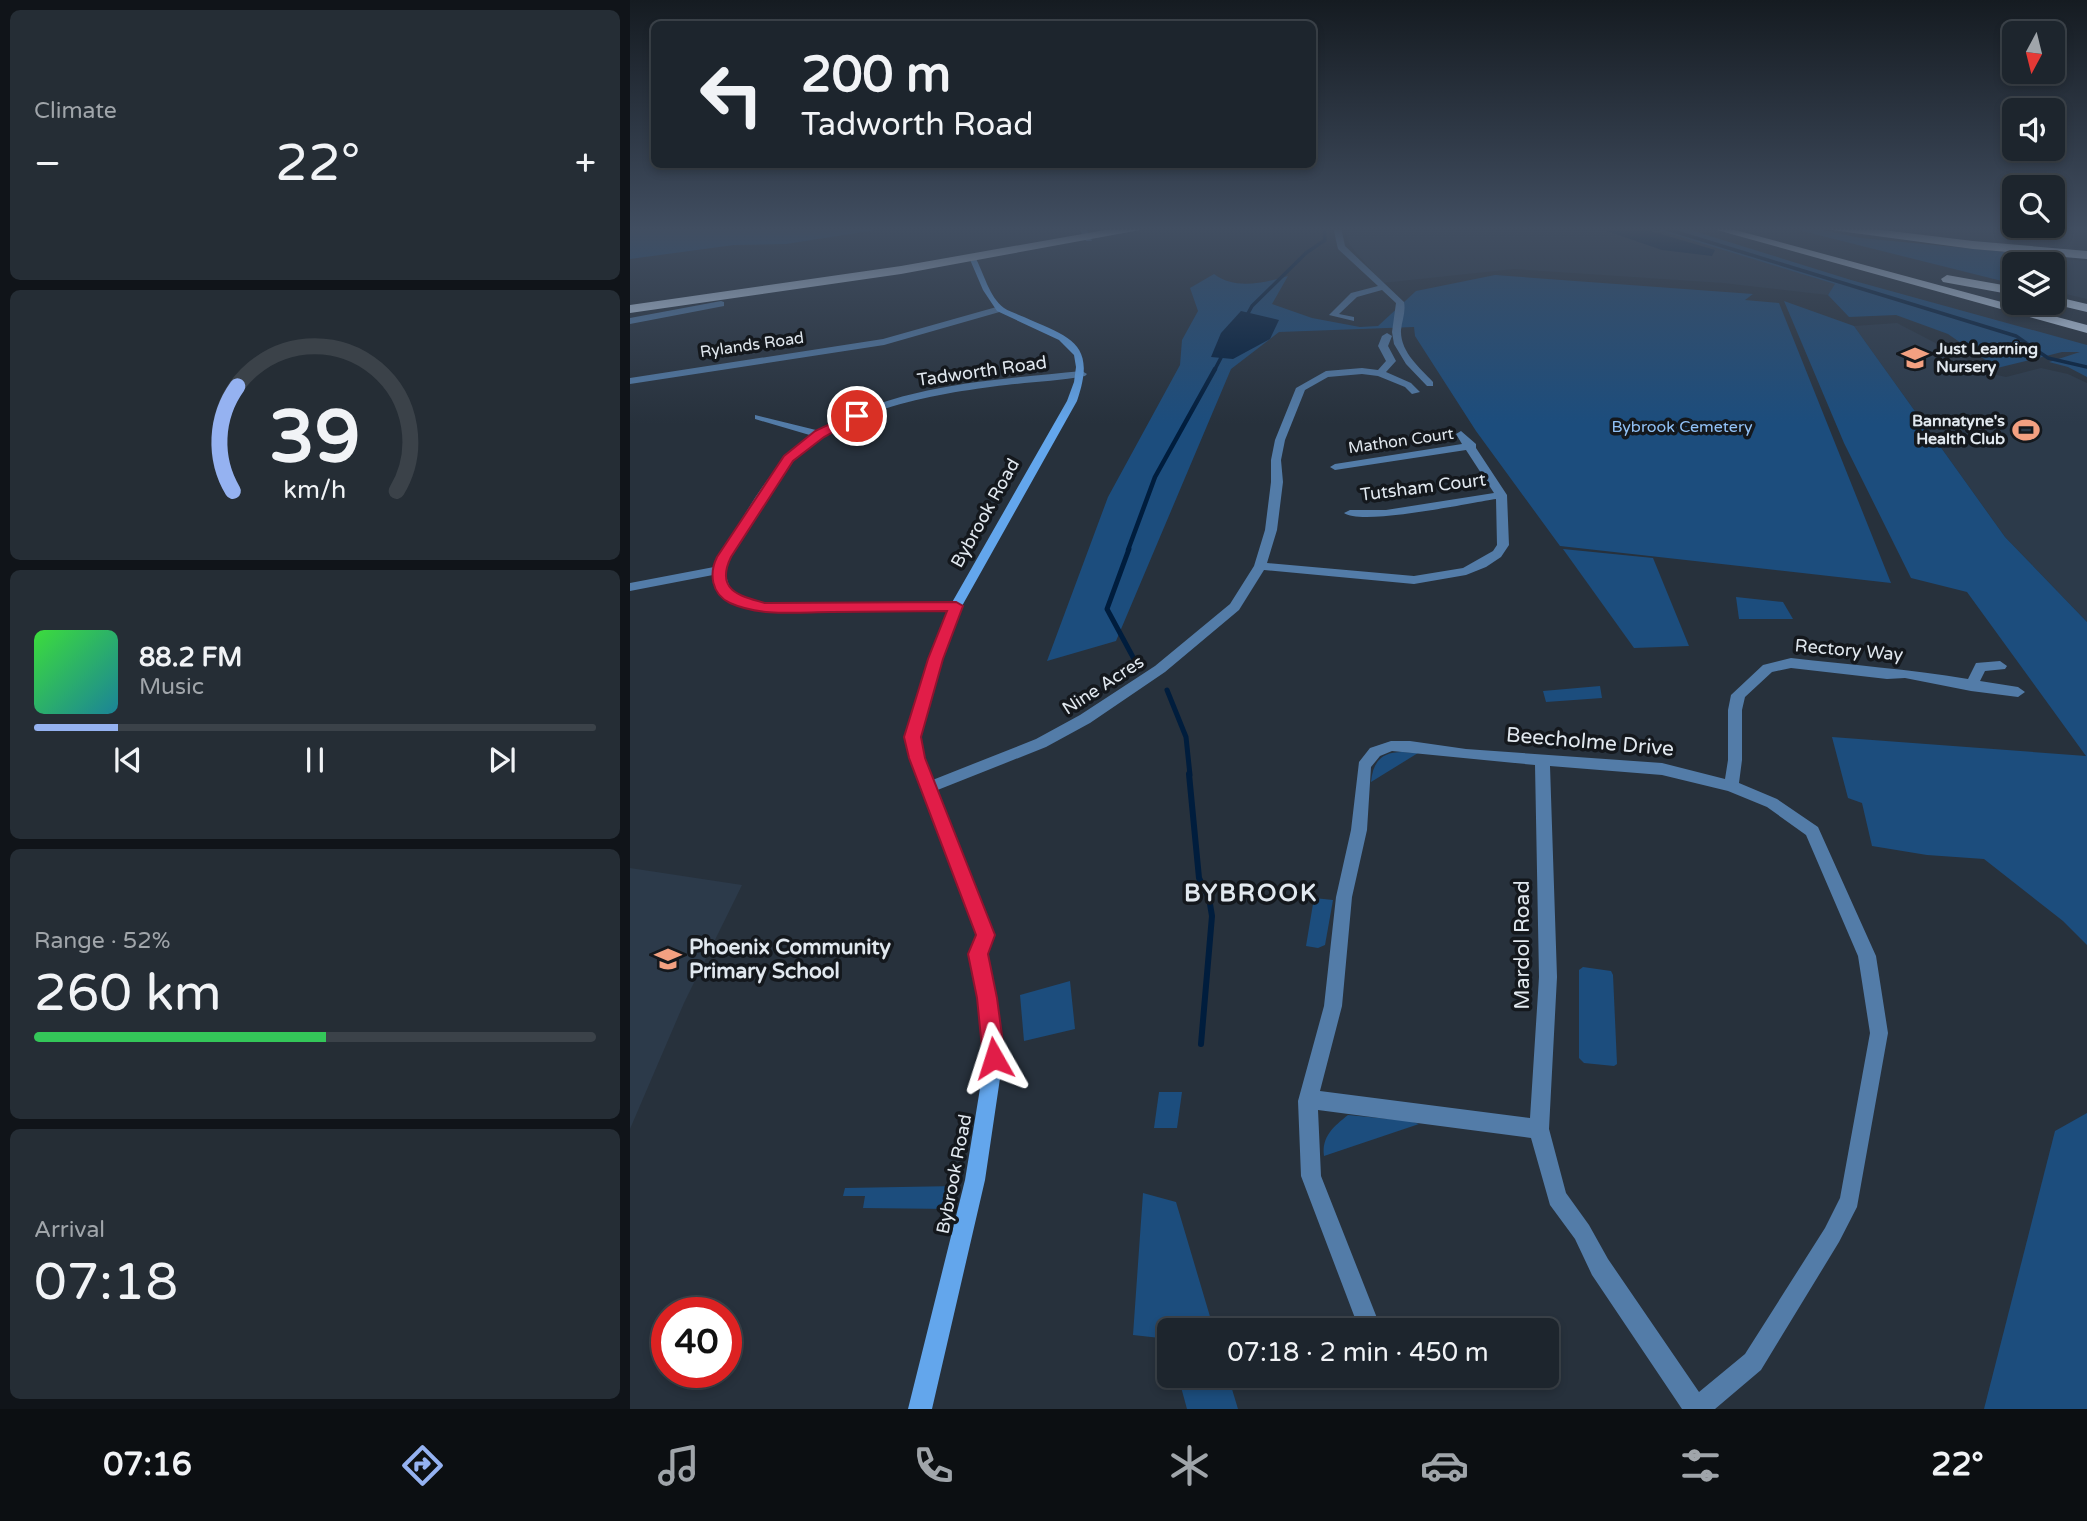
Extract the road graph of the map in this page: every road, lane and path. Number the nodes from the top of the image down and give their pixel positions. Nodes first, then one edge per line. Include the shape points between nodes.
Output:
1 (743, 293) edge
2 (988, 293) edge
3 (1363, 293) edge
4 (1387, 293) edge
5 (1943, 293) edge
6 (1952, 293) edge
7 (2065, 303) edge
8 (720, 304) dead end
9 (2087, 308) edge
10 (630, 309) edge
11 (1000, 309) junction
12 (2065, 310) edge
13 (2087, 316) edge
14 (1351, 319) dead end
15 (630, 321) edge
16 (2087, 329) edge
17 (1387, 336) dead end
18 (2087, 336) edge
19 (1380, 373) junction
20 (1082, 374) junction
21 (630, 381) edge
22 (1430, 384) dead end
23 (1415, 392) dead end
24 (759, 417) dead end
25 (819, 434) junction
26 (1461, 434) dead end
27 (1472, 446) junction
28 (1335, 467) dead end
29 (1501, 495) junction
30 (1350, 513) dead end
31 (1260, 566) junction
32 (718, 570) junction
33 (630, 587) edge
34 (956, 606) junction
35 (2000, 666) dead end
36 (1971, 686) junction
37 (2018, 692) dead end
38 (1542, 760) junction
39 (1731, 786) junction
40 (930, 787) junction
41 (1308, 1101) junction
42 (1539, 1129) junction
43 (1366, 1318) dead end
44 (920, 1409) edge
45 (1696, 1409) edge

1 - 10 highway
2 - 11 street
3 - 14 street via 1333,315
4 - 22 street via 1400,302 1403,312 1396,338 1406,358
5 - 18 highway
6 - 16 highway
7 - 9 highway
8 - 15 street
11 - 20 street via 1064,338 1077,352
11 - 21 street, Rylands Road via 874,344
12 - 13 highway
17 - 19 street via 1383,346 1391,361
19 - 23 street, Nine Acres
19 - 31 street, Nine Acres via 1326,374 1301,388 1280,440 1271,530
20 - 25 street, Tadworth Road via 894,403
20 - 34 street, Bybrook Road via 1072,401
24 - 25 street
25 - 32 street, Tadworth Road via 779,471
26 - 27 street
27 - 28 street, Mathon Court
27 - 29 street
29 - 30 street, Tutsham Court via 1386,513
29 - 31 street via 1503,545 1497,554 1466,571 1437,578 1392,579
31 - 40 street, Nine Acres via 1235,607 1160,669 1041,743
32 - 33 street
32 - 34 street via 725,593 765,608
34 - 40 street, Bybrook Road via 912,737
35 - 36 street via 1982,666
36 - 37 street, Rectory Way
36 - 39 street, Rectory Way via 1905,673 1790,663 1768,668 1738,695
38 - 39 street, Beecholme Drive via 1662,769
38 - 41 street, Beecholme Drive via 1391,746 1375,752 1364,766 1333,1006
38 - 42 street, Mardol Road via 1548,977
39 - 45 street, Beecholme Drive via 1772,803 1812,831 1867,956 1879,1033 1850,1200 1753,1362
40 - 44 street, Bybrook Road via 986,935 978,954 994,1058 975,1180
41 - 42 street
41 - 43 street, Beecholme Drive via 1311,1176
42 - 45 street, Mardol Road via 1557,1198

